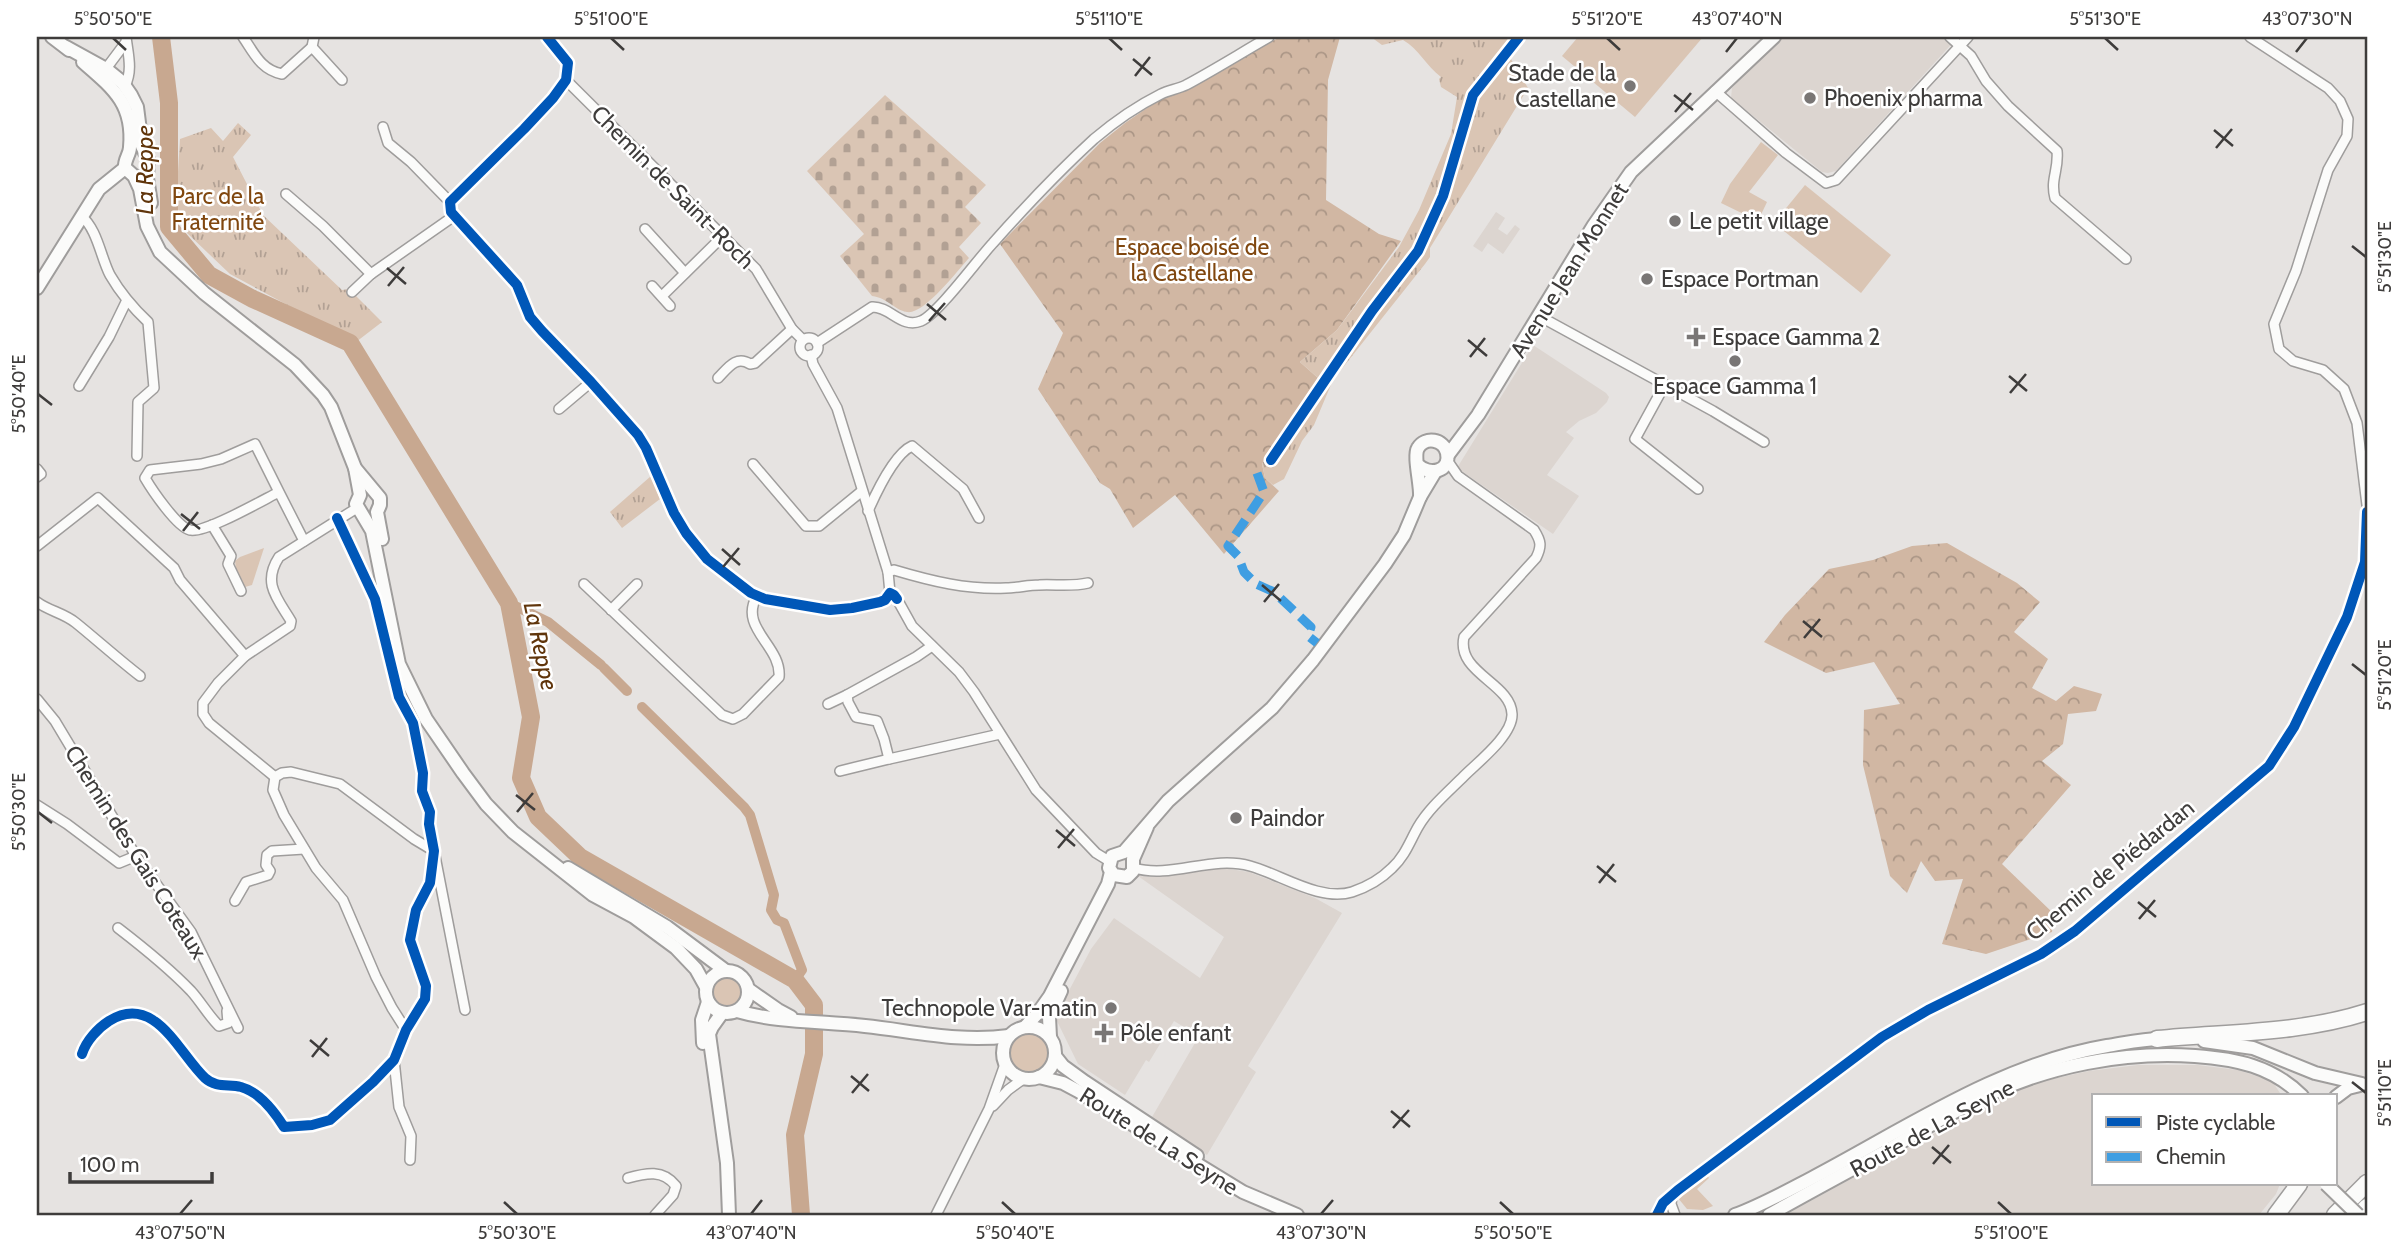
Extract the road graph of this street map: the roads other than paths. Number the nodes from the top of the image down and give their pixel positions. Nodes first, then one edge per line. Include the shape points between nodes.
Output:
1 (52, 37) edge
2 (243, 37) edge
3 (547, 37) edge
4 (1269, 37) edge
5 (1774, 37) edge
6 (1950, 37) edge
7 (1968, 37) edge
8 (2250, 37) edge
9 (126, 39) edge
10 (313, 42) edge
11 (1961, 47) junction
12 (103, 73) junction
13 (342, 80) dead end
14 (566, 80) junction
15 (125, 86) junction
16 (1715, 91) junction
17 (383, 127) dead end
18 (129, 154) junction
19 (145, 155) junction
20 (147, 170) junction
21 (129, 172) junction
22 (285, 194) dead end
23 (450, 202) junction
24 (80, 216) junction
25 (454, 216) junction
26 (645, 229) dead end
27 (722, 237) junction
28 (2126, 259) dead end
29 (174, 265) junction
30 (685, 273) junction
31 (371, 274) junction
32 (652, 286) dead end
33 (37, 288) edge
34 (352, 292) dead end
35 (662, 296) junction
36 (126, 302) junction
37 (670, 306) dead end
38 (1539, 316) junction
39 (792, 329) junction
40 (803, 340) junction
41 (817, 343) junction
42 (811, 355) junction
43 (718, 378) dead end
44 (591, 382) junction
45 (79, 386) dead end
46 (1664, 386) junction
47 (559, 409) dead end
48 (1469, 426) junction
49 (1439, 442) junction
50 (1764, 442) dead end
51 (137, 456) dead end
52 (1448, 457) junction
53 (752, 464) dead end
54 (1418, 465) junction
55 (37, 469) edge
56 (1436, 472) junction
57 (1458, 475) junction
58 (37, 477) edge
59 (1698, 489) dead end
60 (862, 491) junction
61 (279, 492) junction
62 (1420, 498) junction
63 (363, 502) junction
64 (2367, 505) edge
65 (377, 512) junction
66 (868, 512) junction
67 (2367, 512) edge
68 (337, 518) junction
69 (979, 518) dead end
70 (212, 525) junction
71 (303, 541) junction
72 (37, 546) edge
73 (888, 572) junction
74 (1087, 583) dead end
75 (583, 584) dead end
76 (637, 584) dead end
77 (241, 591) dead end
78 (757, 596) junction
79 (891, 599) junction
80 (37, 602) edge
81 (611, 610) junction
82 (932, 646) junction
83 (245, 656) junction
84 (140, 676) dead end
85 (409, 688) junction
86 (848, 695) junction
87 (37, 699) edge
88 (828, 704) dead end
89 (1000, 734) junction
90 (889, 759) junction
91 (840, 771) dead end
92 (275, 777) junction
93 (37, 806) edge
94 (527, 843) junction
95 (304, 849) junction
96 (434, 851) junction
97 (136, 856) junction
98 (1130, 860) junction
99 (1114, 871) junction
100 (235, 901) dead end
101 (118, 928) dead end
102 (726, 971) junction
103 (706, 986) junction
104 (748, 989) junction
105 (708, 1002) junction
106 (228, 1009) junction
107 (465, 1010) dead end
108 (737, 1011) junction
109 (722, 1013) junction
110 (2367, 1013) edge
111 (798, 1020) junction
112 (1024, 1027) junction
113 (238, 1028) dead end
114 (407, 1030) junction
115 (1009, 1036) junction
116 (1050, 1037) junction
117 (968, 1039) junction
118 (2157, 1039) junction
119 (82, 1054) dead end
120 (1055, 1056) junction
121 (394, 1060) junction
122 (1004, 1060) junction
123 (1039, 1077) junction
124 (1023, 1079) junction
125 (2364, 1084) edge
126 (2300, 1094) edge
127 (2338, 1096) edge
128 (989, 1109) junction
129 (721, 1125) junction
130 (410, 1160) dead end
131 (628, 1178) dead end
132 (2367, 1183) edge
133 (2298, 1186) edge
134 (2328, 1186) edge
135 (1672, 1195) junction
136 (1278, 1207) junction
137 (2367, 1207) edge
138 (655, 1215) edge
139 (729, 1215) edge
140 (936, 1215) edge
141 (1297, 1215) edge
142 (1657, 1215) edge
143 (1675, 1215) edge
144 (1735, 1215) edge
145 (1769, 1215) edge
146 (2276, 1215) edge
147 (2335, 1215) edge
148 (2358, 1215) edge

1 - 12 main road
2 - 10 street via 261,65 282,74
3 - 14 street, Chemin de Saint-Roch via 568,63
4 - 41 street via 1144,103 1096,138 924,320 899,320 872,307
5 - 16 main road, Avenue Jean Monnet
6 - 11 street
7 - 11 street
8 - 64 street via 2328,88 2348,119 2347,136 2328,170 2274,324 2279,349 2293,360 2323,370 2344,389 2357,423
9 - 12 street
9 - 15 street via 130,78
10 - 13 street
11 - 16 street via 1836,180 1826,183
11 - 28 street via 2008,106 2057,151 2059,165 2051,183 2055,198
12 - 15 main road
12 - 18 main road via 128,114
14 - 23 street
14 - 27 street, Chemin de Saint-Roch
15 - 19 main road via 137,107
16 - 38 main road, Avenue Jean Monnet via 1631,172
17 - 23 street via 388,143
18 - 19 main road
18 - 21 main road via 125,161
19 - 20 main road
20 - 21 main road via 140,176
20 - 29 main road via 157,230
21 - 24 main road via 99,189
21 - 29 main road via 153,239
22 - 31 street
23 - 25 street
24 - 33 main road
24 - 36 street
25 - 31 street
25 - 44 street via 517,285 530,317
26 - 30 street
27 - 30 street
27 - 39 street, Chemin de Saint-Roch via 763,278
29 - 63 main road via 314,385 331,407
30 - 35 street
31 - 34 street
32 - 35 street
35 - 37 street
36 - 45 street
36 - 51 street via 148,322 154,388 138,402
38 - 46 street
38 - 48 main road, Avenue Jean Monnet
39 - 40 street, Chemin de Saint-Roch
39 - 43 street via 755,363 736,360
40 - 41 street via 812,338
40 - 42 street via 800,349
41 - 42 street via 817,351
42 - 60 street via 837,408
44 - 47 street
44 - 78 street via 638,435 685,533 707,559
46 - 50 street
46 - 59 street via 1635,439
48 - 49 main road, Avenue Jean Monnet
48 - 52 main road, Avenue Jean Monnet
49 - 52 main road
49 - 54 main road via 1429,440 1420,445 1415,455
52 - 56 main road
52 - 57 street
53 - 60 street via 806,527 819,526
54 - 56 main road
54 - 62 main road
55 - 58 street via 41,474
56 - 57 street
56 - 62 main road
57 - 98 street via 1534,530 1541,550 1464,637 1461,648 1466,659 1508,701 1512,714 1508,730 1418,826 1395,866 1377,881 1350,893 1325,894 1249,866 1220,862 1152,871
60 - 66 street
61 - 70 street
61 - 70 street via 255,444 221,459 145,473 150,487 186,529
61 - 71 street
62 - 98 main road via 1404,536 1300,676 1272,708 1168,801 1147,827
63 - 65 main road via 369,515
63 - 65 main road via 378,495
63 - 68 street
63 - 85 main road via 399,664
65 - 85 main road
66 - 69 street via 901,454 912,446 963,489
66 - 73 street
67 - 135 street, Chemin de Piédardan via 2365,562 2347,617 2294,727 2269,766 2070,935 1882,1037
68 - 71 street
68 - 96 street via 374,599 399,697 413,723
70 - 77 street via 231,556 228,564
71 - 83 street via 272,567 272,590 290,626
72 - 83 street via 98,498 174,568
73 - 74 street via 970,588
73 - 79 street
75 - 81 street
76 - 81 street
78 - 79 street via 831,610
78 - 81 street via 751,618 780,669 779,677 733,719 722,715
79 - 82 street
80 - 84 street via 75,622
82 - 86 street
82 - 89 street via 975,692
83 - 92 street via 203,704 204,714
85 - 94 main road via 463,774 499,819
86 - 88 street
86 - 90 street via 856,717 877,722
87 - 97 street, Chemin des Gais Coteaux
89 - 90 street
89 - 99 street via 1035,790
90 - 91 street
92 - 95 street via 273,790
92 - 96 street via 291,772 340,784
93 - 97 street via 119,863
94 - 102 main road via 667,927
94 - 103 main road via 593,895 669,942
95 - 100 street via 272,851 267,855 268,875 246,882
95 - 114 street via 343,900 376,977
96 - 107 street
96 - 114 street via 430,883 416,910 410,940 425,978 425,999
97 - 106 street, Chemin des Gais Coteaux via 191,932
98 - 99 main road via 1131,874
98 - 99 main road via 1116,854
99 - 112 main road via 1050,996
99 - 116 main road via 1110,896 1049,1017
101 - 106 street, Chemin des Gais Coteaux via 194,993 219,1026 228,1023
102 - 103 main road via 714,975
102 - 104 main road via 743,978
103 - 105 main road
104 - 108 main road via 746,1002
104 - 111 main road
105 - 109 main road
105 - 129 main road via 702,1020 704,1057
106 - 113 street, Chemin des Gais Coteaux
108 - 109 main road
108 - 111 main road
109 - 129 main road via 709,1034
110 - 118 highway via 2291,1030
111 - 117 main road
112 - 115 main road
112 - 116 main road via 1039,1028
114 - 121 street
115 - 117 main road
115 - 122 main road
116 - 120 main road
117 - 122 main road
118 - 125 main road, Route de La Seyne via 2253,1048 2315,1073
118 - 144 main road, Route de La Seyne via 2085,1050 2010,1074
119 - 121 street via 94,1035 118,1016 130,1013 158,1022 206,1079 255,1095 288,1128 330,1120
120 - 123 main road
120 - 136 main road, Route de La Seyne via 1085,1082
121 - 130 street via 399,1107 411,1136
122 - 124 main road
122 - 128 street
123 - 124 main road
123 - 136 main road, Route de La Seyne via 1078,1091 1208,1172
124 - 128 street
125 - 127 main road
126 - 145 main road, Route de La Seyne via 2281,1078 2238,1061 2156,1055 2088,1062 1984,1097
128 - 140 street
129 - 139 main road
131 - 138 street via 660,1173 671,1179 676,1186 673,1195
132 - 147 highway
133 - 146 highway
134 - 148 main road, bridge
135 - 142 street, Chemin de Piédardan
135 - 143 street
136 - 141 main road, Route de La Seyne
137 - 148 highway

